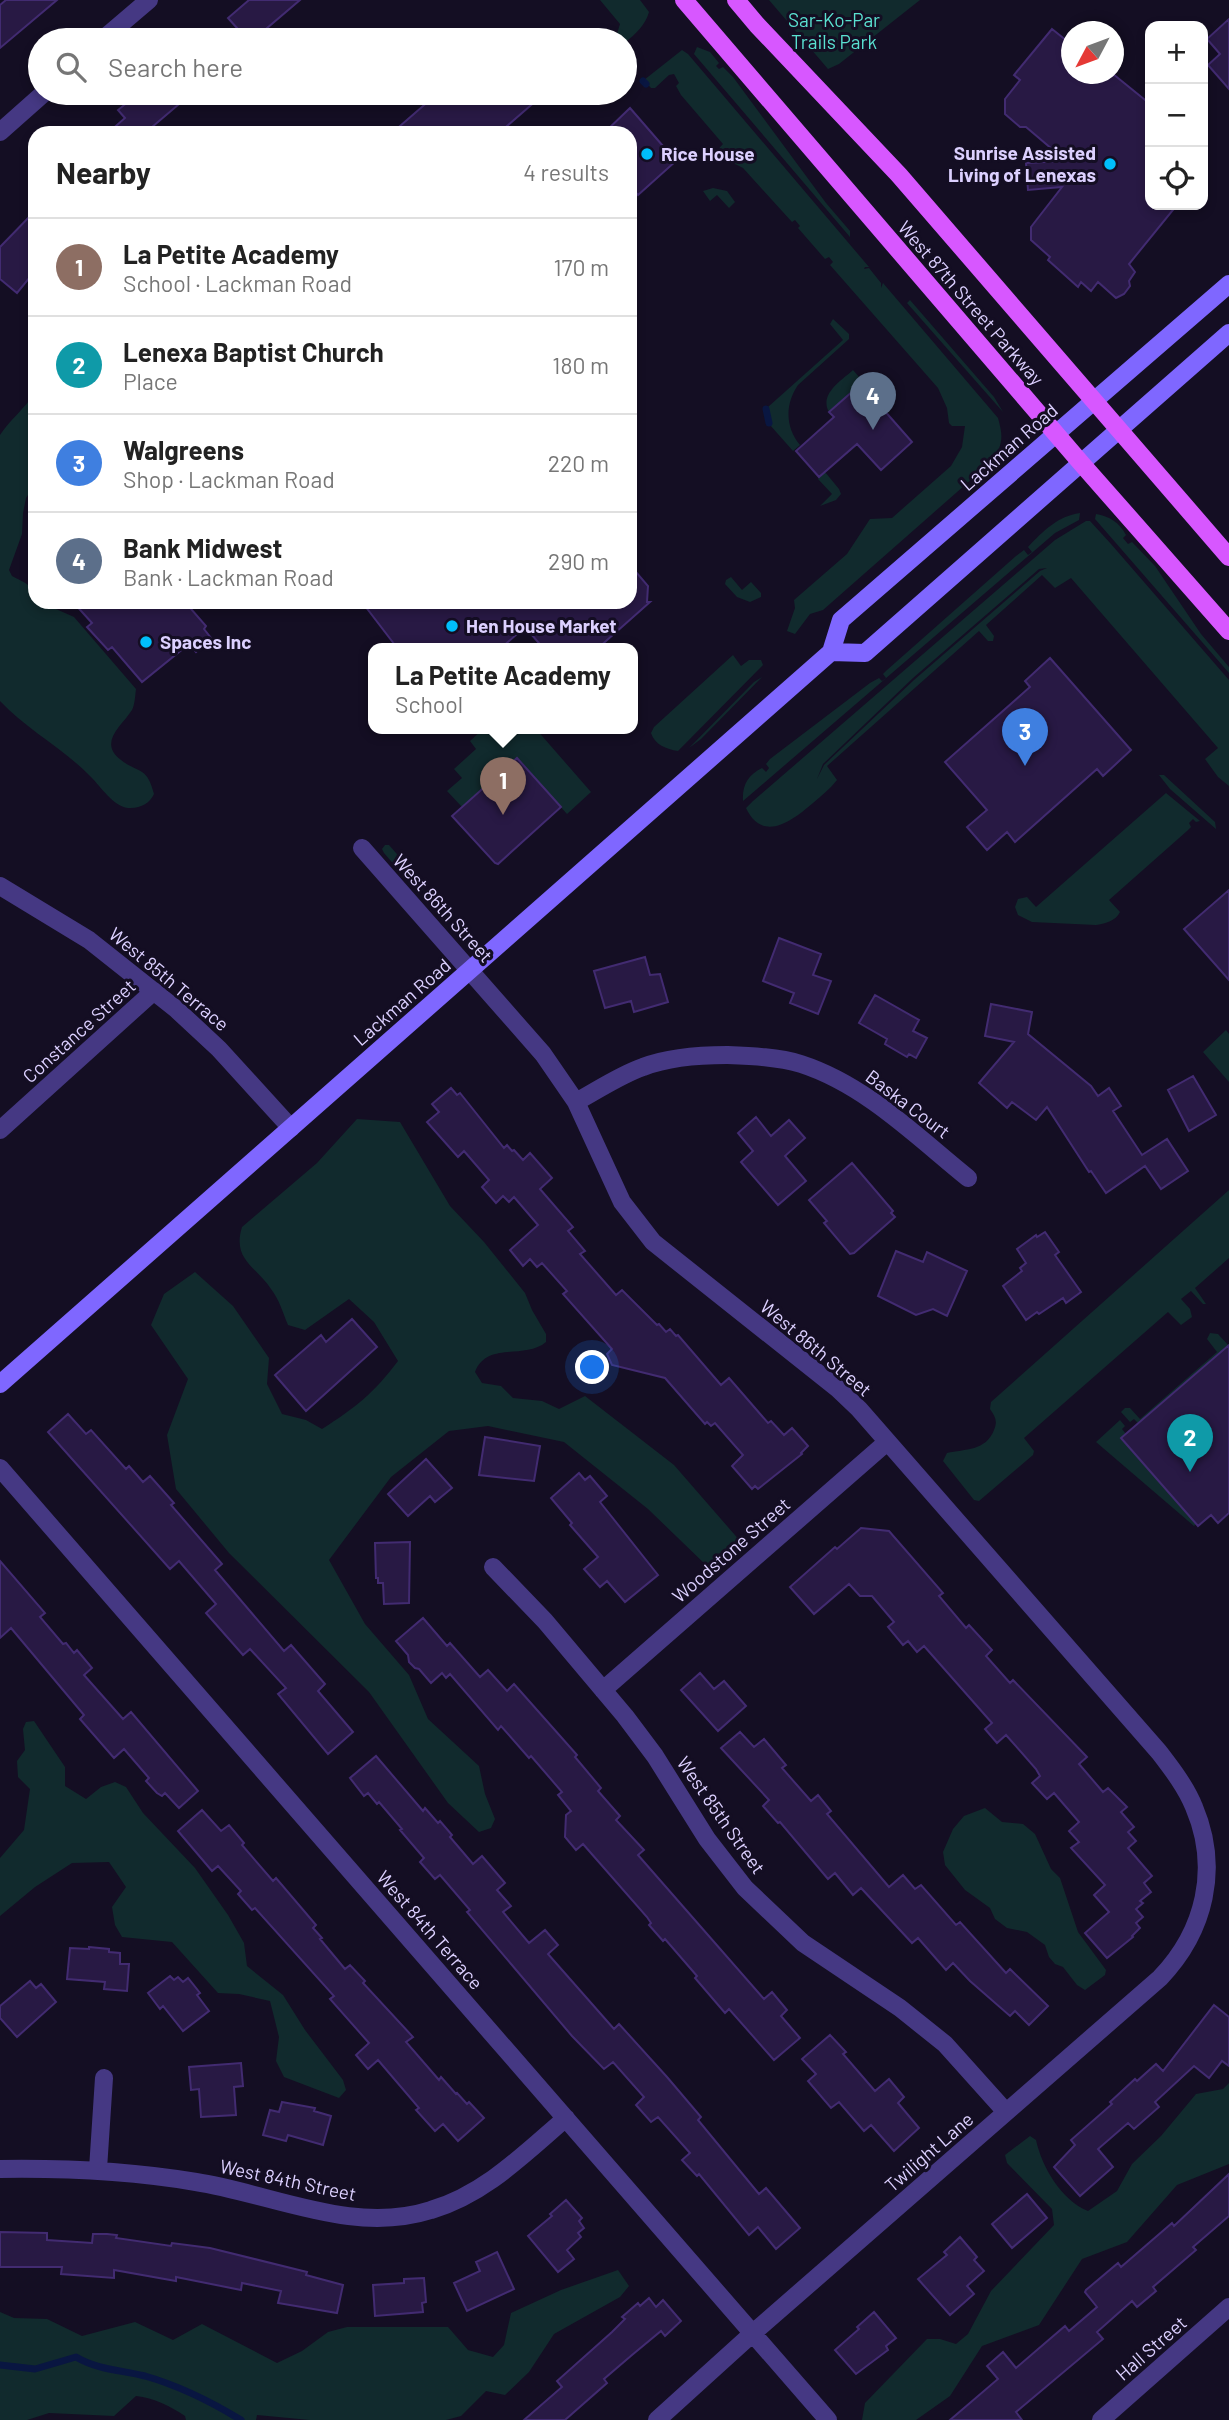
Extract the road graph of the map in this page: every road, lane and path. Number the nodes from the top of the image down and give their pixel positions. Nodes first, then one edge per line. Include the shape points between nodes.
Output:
1 (149, 0) edge
2 (684, 0) edge
3 (736, 0) edge
4 (116, 28) edge
5 (30, 105) edge
6 (0, 132) edge
7 (1229, 284) edge
8 (1229, 333) edge
9 (1095, 400) junction
10 (1119, 429) junction
11 (1056, 434) junction
12 (1081, 463) junction
13 (1229, 557) edge
14 (1229, 631) edge
15 (831, 652) junction
16 (362, 848) dead end
17 (0, 886) edge
18 (470, 970) junction
19 (154, 991) junction
20 (576, 1101) junction
21 (291, 1128) junction
22 (0, 1130) edge
23 (968, 1178) dead end
24 (0, 1384) edge
25 (887, 1442) junction
26 (0, 1468) edge
27 (493, 1567) dead end
28 (603, 1690) junction
29 (1205, 1898) joint
30 (104, 2078) dead end
31 (1006, 2112) junction
32 (566, 2118) junction
33 (0, 2169) edge
34 (98, 2169) junction
35 (1229, 2307) edge
36 (753, 2333) junction
37 (657, 2420) edge
38 (828, 2420) edge
39 (1101, 2420) edge

1 - 4 street
2 - 11 main road, West 87th Street Parkway
3 - 9 main road, West 87th Street Parkway via 899,175
5 - 6 street
7 - 9 main road, Lackman Road
8 - 10 main road
9 - 10 main road, West 87th Street Parkway
9 - 11 main road, Lackman Road
10 - 12 main road
10 - 13 main road, West 87th Street Parkway
11 - 12 main road, West 87th Street Parkway
11 - 15 main road, Lackman Road via 841,620
12 - 14 main road, West 87th Street Parkway
12 - 15 main road via 865,653
15 - 18 main road, Lackman Road
16 - 18 street, West 86th Street
17 - 19 street, West 85th Terrace via 89,940
18 - 20 street, West 86th Street via 543,1054
18 - 21 main road, Lackman Road
19 - 21 street, West 85th Terrace via 219,1049
19 - 22 street, Constance Street
20 - 23 street, Baska Court via 642,1067 674,1059 714,1055 787,1061 847,1084
20 - 25 street, West 86th Street via 622,1202 653,1242 838,1390
21 - 24 main road, Lackman Road
25 - 28 street, Woodstone Street
25 - 29 street, West 86th Street via 1178,1779 1202,1828 1208,1855
26 - 32 street, West 84th Terrace
27 - 28 street, West 85th Street
28 - 31 street, West 85th Street via 745,1888 803,1942 945,2044
29 - 31 street, Twilight Lane via 1192,1935 1169,1969
30 - 34 street
31 - 36 street, Twilight Lane
32 - 34 street, West 84th Street via 499,2176 467,2197 394,2218 350,2217 197,2182
32 - 36 street, West 84th Terrace
33 - 34 street, West 84th Street
35 - 39 street, Hall Street
36 - 37 street, Twilight Lane
36 - 38 street, West 84th Terrace

